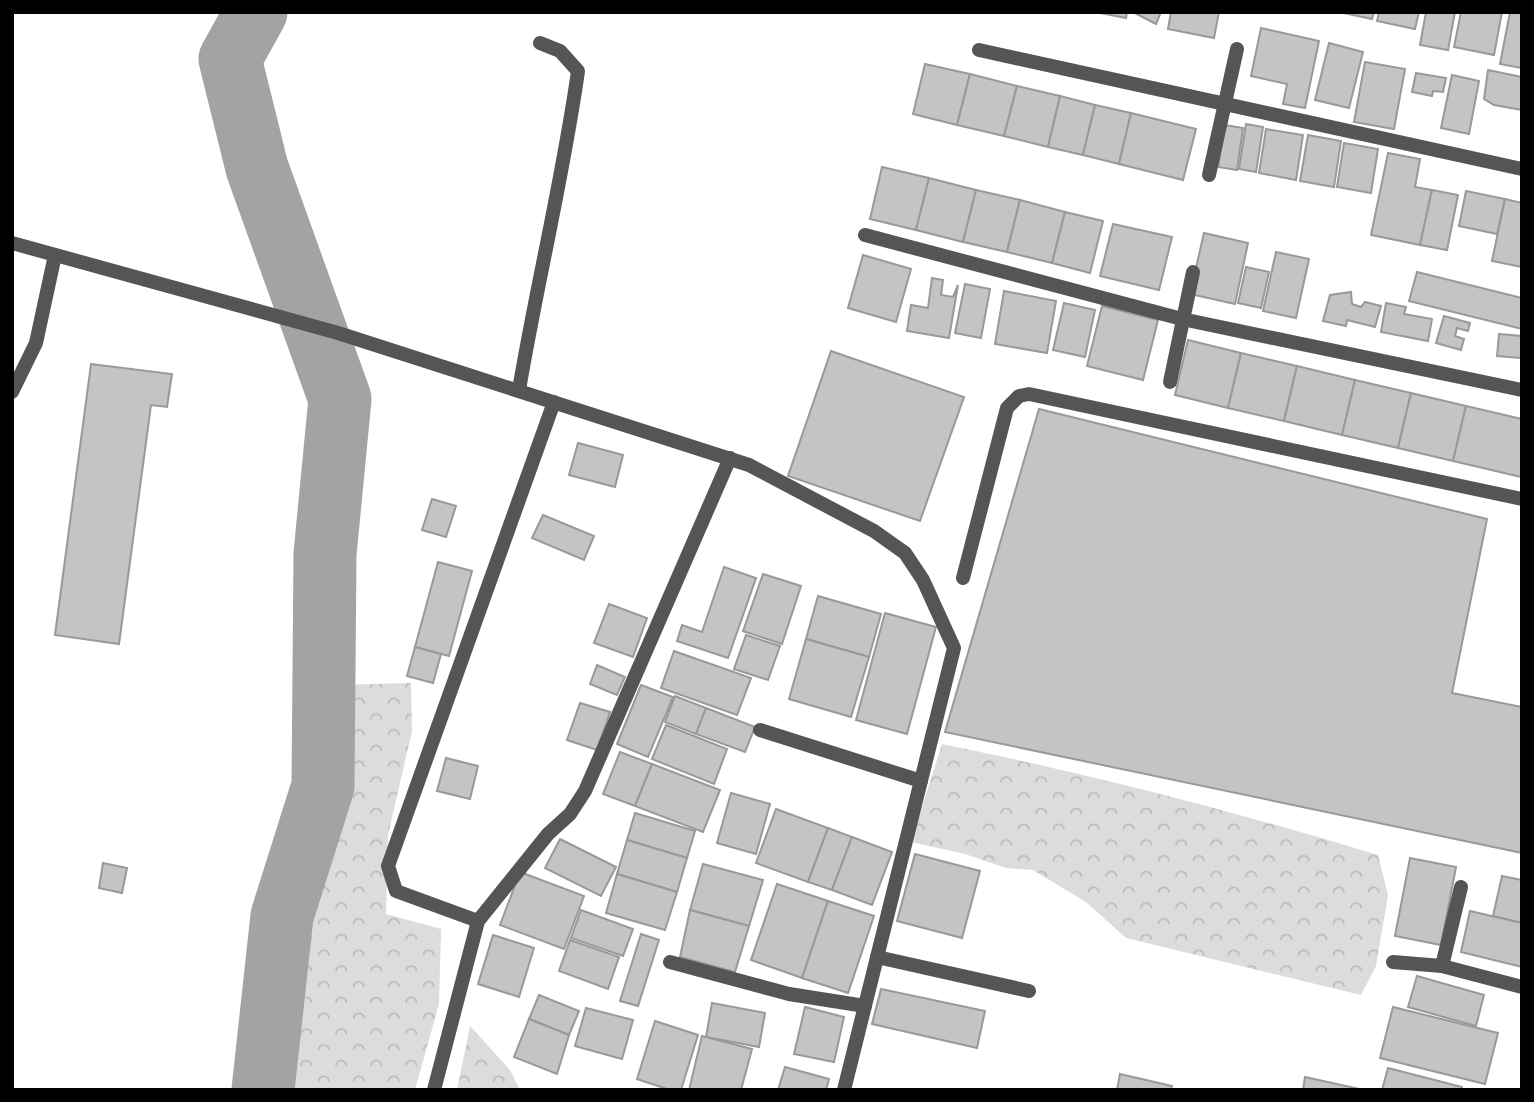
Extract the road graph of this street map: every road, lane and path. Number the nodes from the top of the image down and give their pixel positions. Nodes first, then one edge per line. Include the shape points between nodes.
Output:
1 (540, 43) dead end
2 (1237, 49) dead end
3 (979, 50) dead end
4 (1223, 104) junction
5 (1522, 169) edge
6 (1209, 175) dead end
7 (865, 235) dead end
8 (12, 243) edge
9 (55, 255) junction
10 (1192, 272) dead end
11 (1182, 319) junction
12 (1170, 382) dead end
13 (519, 390) junction
14 (1522, 390) edge
15 (12, 392) edge
16 (554, 402) junction
17 (730, 458) junction
18 (1522, 499) edge
19 (963, 578) dead end
20 (760, 730) dead end
21 (921, 781) junction
22 (1461, 887) dead end
23 (478, 921) junction
24 (877, 957) junction
25 (1393, 961) dead end
26 (670, 962) dead end
27 (1442, 966) junction
28 (1522, 987) edge
29 (1029, 991) dead end
30 (865, 1006) junction
31 (434, 1090) edge
32 (844, 1090) edge

1 - 13 street via 561,51 578,71
2 - 4 street
3 - 4 street
4 - 5 street
4 - 6 street
7 - 11 street
8 - 9 street
9 - 13 street via 338,333
9 - 15 street via 36,343
10 - 11 street
11 - 12 street
11 - 14 street
13 - 16 street
16 - 17 street
16 - 23 street via 388,866 396,891
17 - 21 street via 874,531 905,553 922,580 954,648
17 - 23 street via 585,791
18 - 19 street via 1029,394 1019,396 1007,408
20 - 21 street
21 - 24 street
22 - 27 street
23 - 31 street
24 - 29 street
24 - 30 street
25 - 27 street
26 - 30 street via 789,994
27 - 28 street
30 - 32 street

